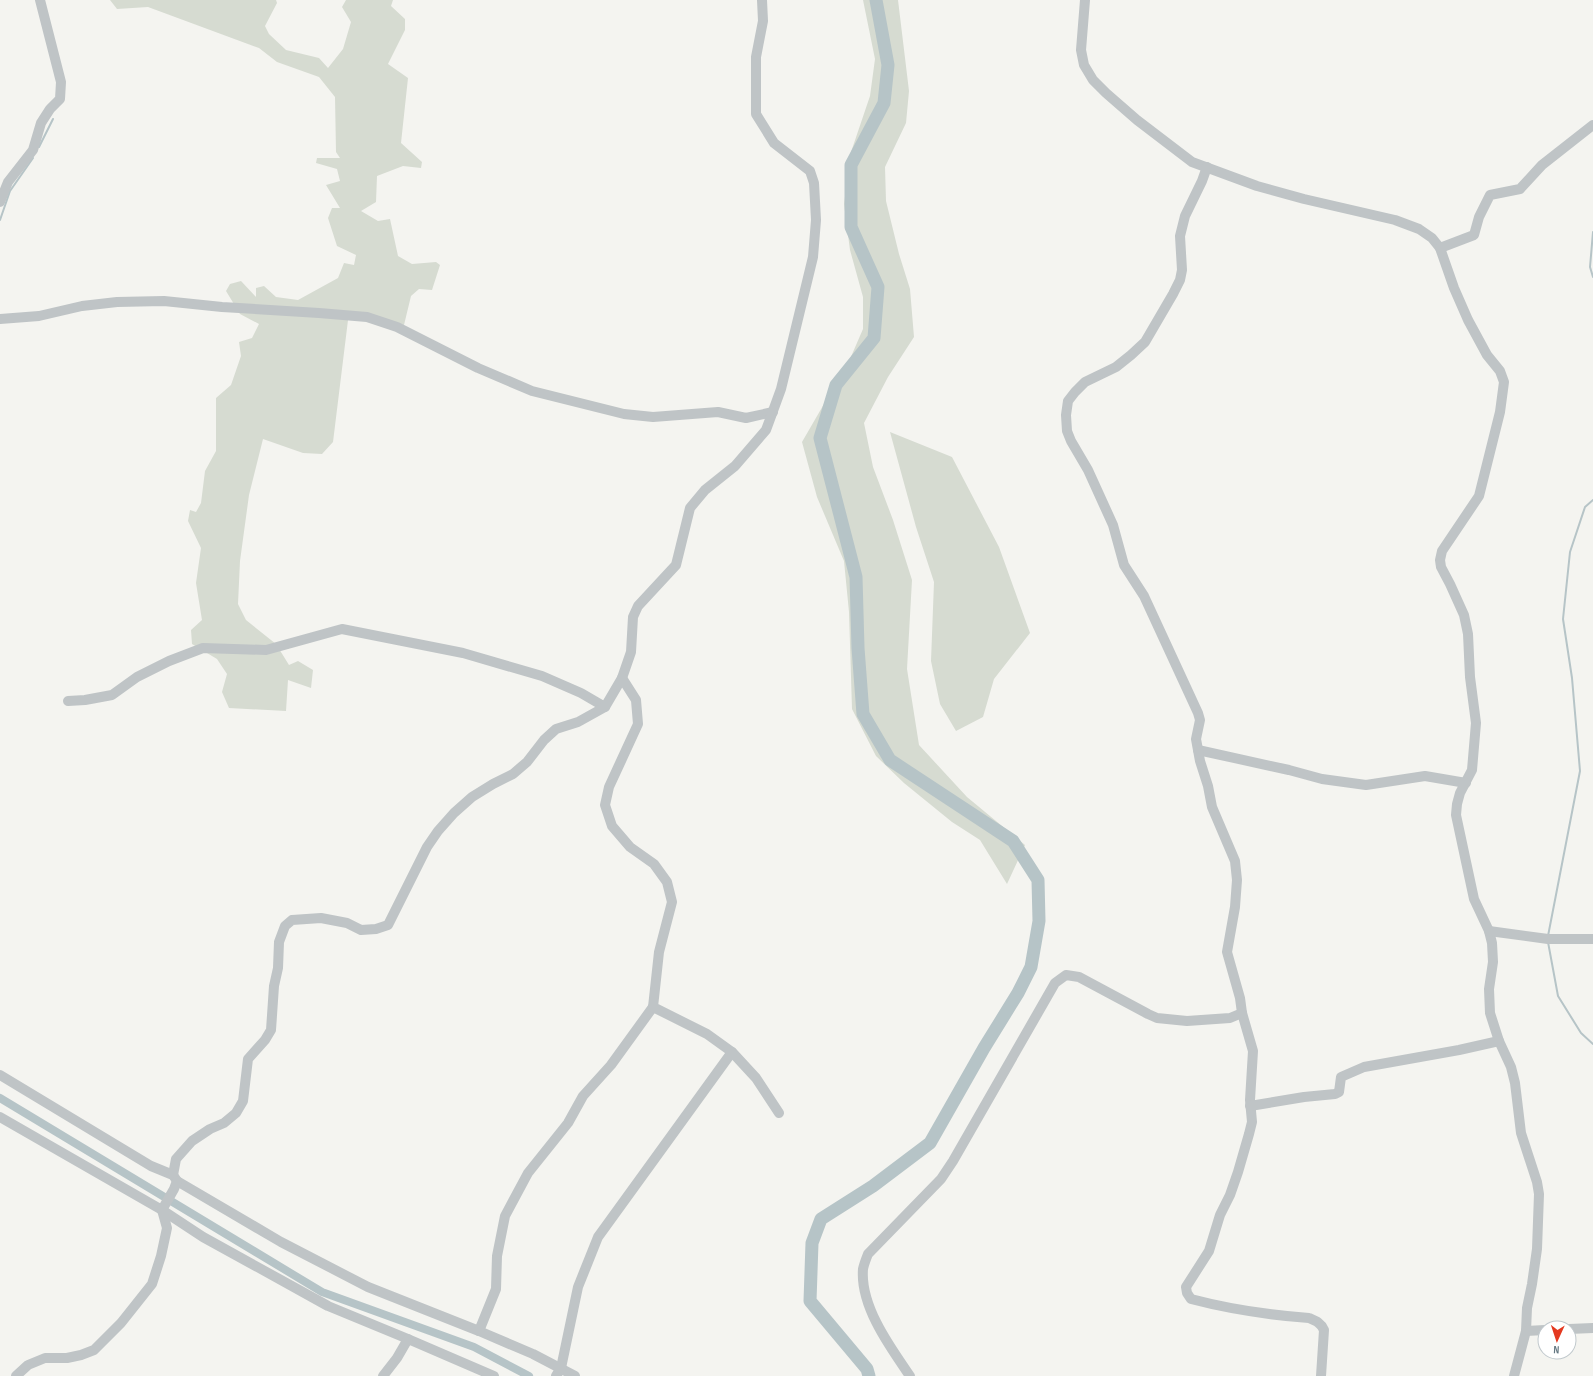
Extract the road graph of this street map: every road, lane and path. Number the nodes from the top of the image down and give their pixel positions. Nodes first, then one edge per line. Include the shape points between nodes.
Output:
1 (40, 0) edge
2 (762, 0) edge
3 (1085, 0) edge
4 (1593, 125) edge
5 (1207, 167) junction
6 (0, 202) edge
7 (1440, 248) junction
8 (0, 319) edge
9 (773, 412) junction
10 (622, 678) junction
11 (68, 701) dead end
12 (605, 707) junction
13 (1198, 750) junction
14 (1466, 783) junction
15 (1489, 930) junction
16 (1593, 940) edge
17 (654, 1007) junction
18 (1242, 1012) junction
19 (1499, 1041) junction
20 (732, 1052) junction
21 (0, 1075) edge
22 (1250, 1106) junction
23 (779, 1113) dead end
24 (0, 1117) edge
25 (175, 1178) junction
26 (162, 1210) junction
27 (1593, 1328) edge
28 (1577, 1329) edge
29 (1537, 1330) edge
30 (479, 1331) junction
31 (1526, 1331) junction
32 (408, 1338) junction
33 (558, 1373) edge
34 (16, 1376) edge
35 (383, 1376) edge
36 (494, 1376) edge
37 (575, 1376) edge
38 (910, 1376) edge
39 (1321, 1376) edge
40 (1514, 1376) edge

1 - 6 street via 61,82 60,99 41,123 33,150 8,182
2 - 9 street via 763,21 756,57 756,114 774,143 810,171 814,183 815,213 813,257
3 - 5 street via 1082,50 1084,65 1094,80 1106,94 1137,120 1192,162
4 - 7 street via 1542,165 1520,189 1490,195 1479,216 1474,235
5 - 7 street via 1263,188 1395,220 1419,229 1432,238
5 - 13 street via 1185,216 1180,236 1182,270 1173,294 1145,342 1116,367 1085,382 1068,401 1066,415 1067,431 1113,525 1124,565 1144,596 1198,713
7 - 14 street via 1468,320 1504,382 1500,412 1479,496 1442,551 1440,560 1464,615 1468,634 1476,723 1472,770
8 - 9 street via 39,316 82,306 117,302 164,301 367,318 396,326 478,368 532,391 624,414 653,417 718,412 746,418
9 - 10 street via 766,430 752,447 735,466 705,490 690,508 676,565 638,606 633,617 631,652
10 - 12 street
10 - 17 street via 636,700 638,724 608,787 605,805 612,826 630,847 654,864 667,882 672,902 659,952
11 - 12 street via 112,695 137,677 203,648 266,650 342,629 463,653 542,676
12 - 25 street via 578,722 556,729 513,774 472,797 454,813 427,847 388,925 362,930 347,923 321,918 292,920 285,926 279,942 271,1030 248,1059 243,1101 236,1113 192,1141 176,1159
13 - 14 street via 1282,768 1322,780 1366,785 1425,776
13 - 18 street via 1212,807 1235,861 1235,907 1227,952
14 - 15 street via 1460,793 1456,815 1474,899
15 - 16 street via 1548,939
15 - 19 street via 1493,962 1488,1001
17 - 20 street via 707,1034
17 - 30 street via 611,1065 583,1096 568,1123 525,1180 505,1216 497,1256 496,1289
18 - 22 street via 1253,1051
18 - 38 street via 1230,1018 1186,1021 1157,1018 1079,977 1066,975 1055,983 941,1179 868,1254 863,1267 865,1290 880,1330
19 - 22 street via 1364,1067 1341,1077 1339,1092 1335,1094
19 - 31 street via 1516,1083 1521,1133 1539,1194 1537,1249 1527,1308
20 - 23 street via 756,1078
20 - 33 street via 598,1237 578,1287
21 - 25 street
22 - 39 street via 1252,1122 1238,1172 1220,1215 1209,1251 1186,1287 1187,1293 1191,1299 1203,1302 1316,1321 1324,1330
24 - 26 street
25 - 26 street via 174,1189
25 - 30 street via 281,1242 368,1287
26 - 32 street via 203,1237 328,1306
26 - 34 street via 167,1228 152,1284 121,1323 94,1350 67,1358 45,1358 28,1365
27 - 28 street
29 - 31 street
30 - 33 street
31 - 40 street
32 - 35 street
32 - 36 street
33 - 37 street

